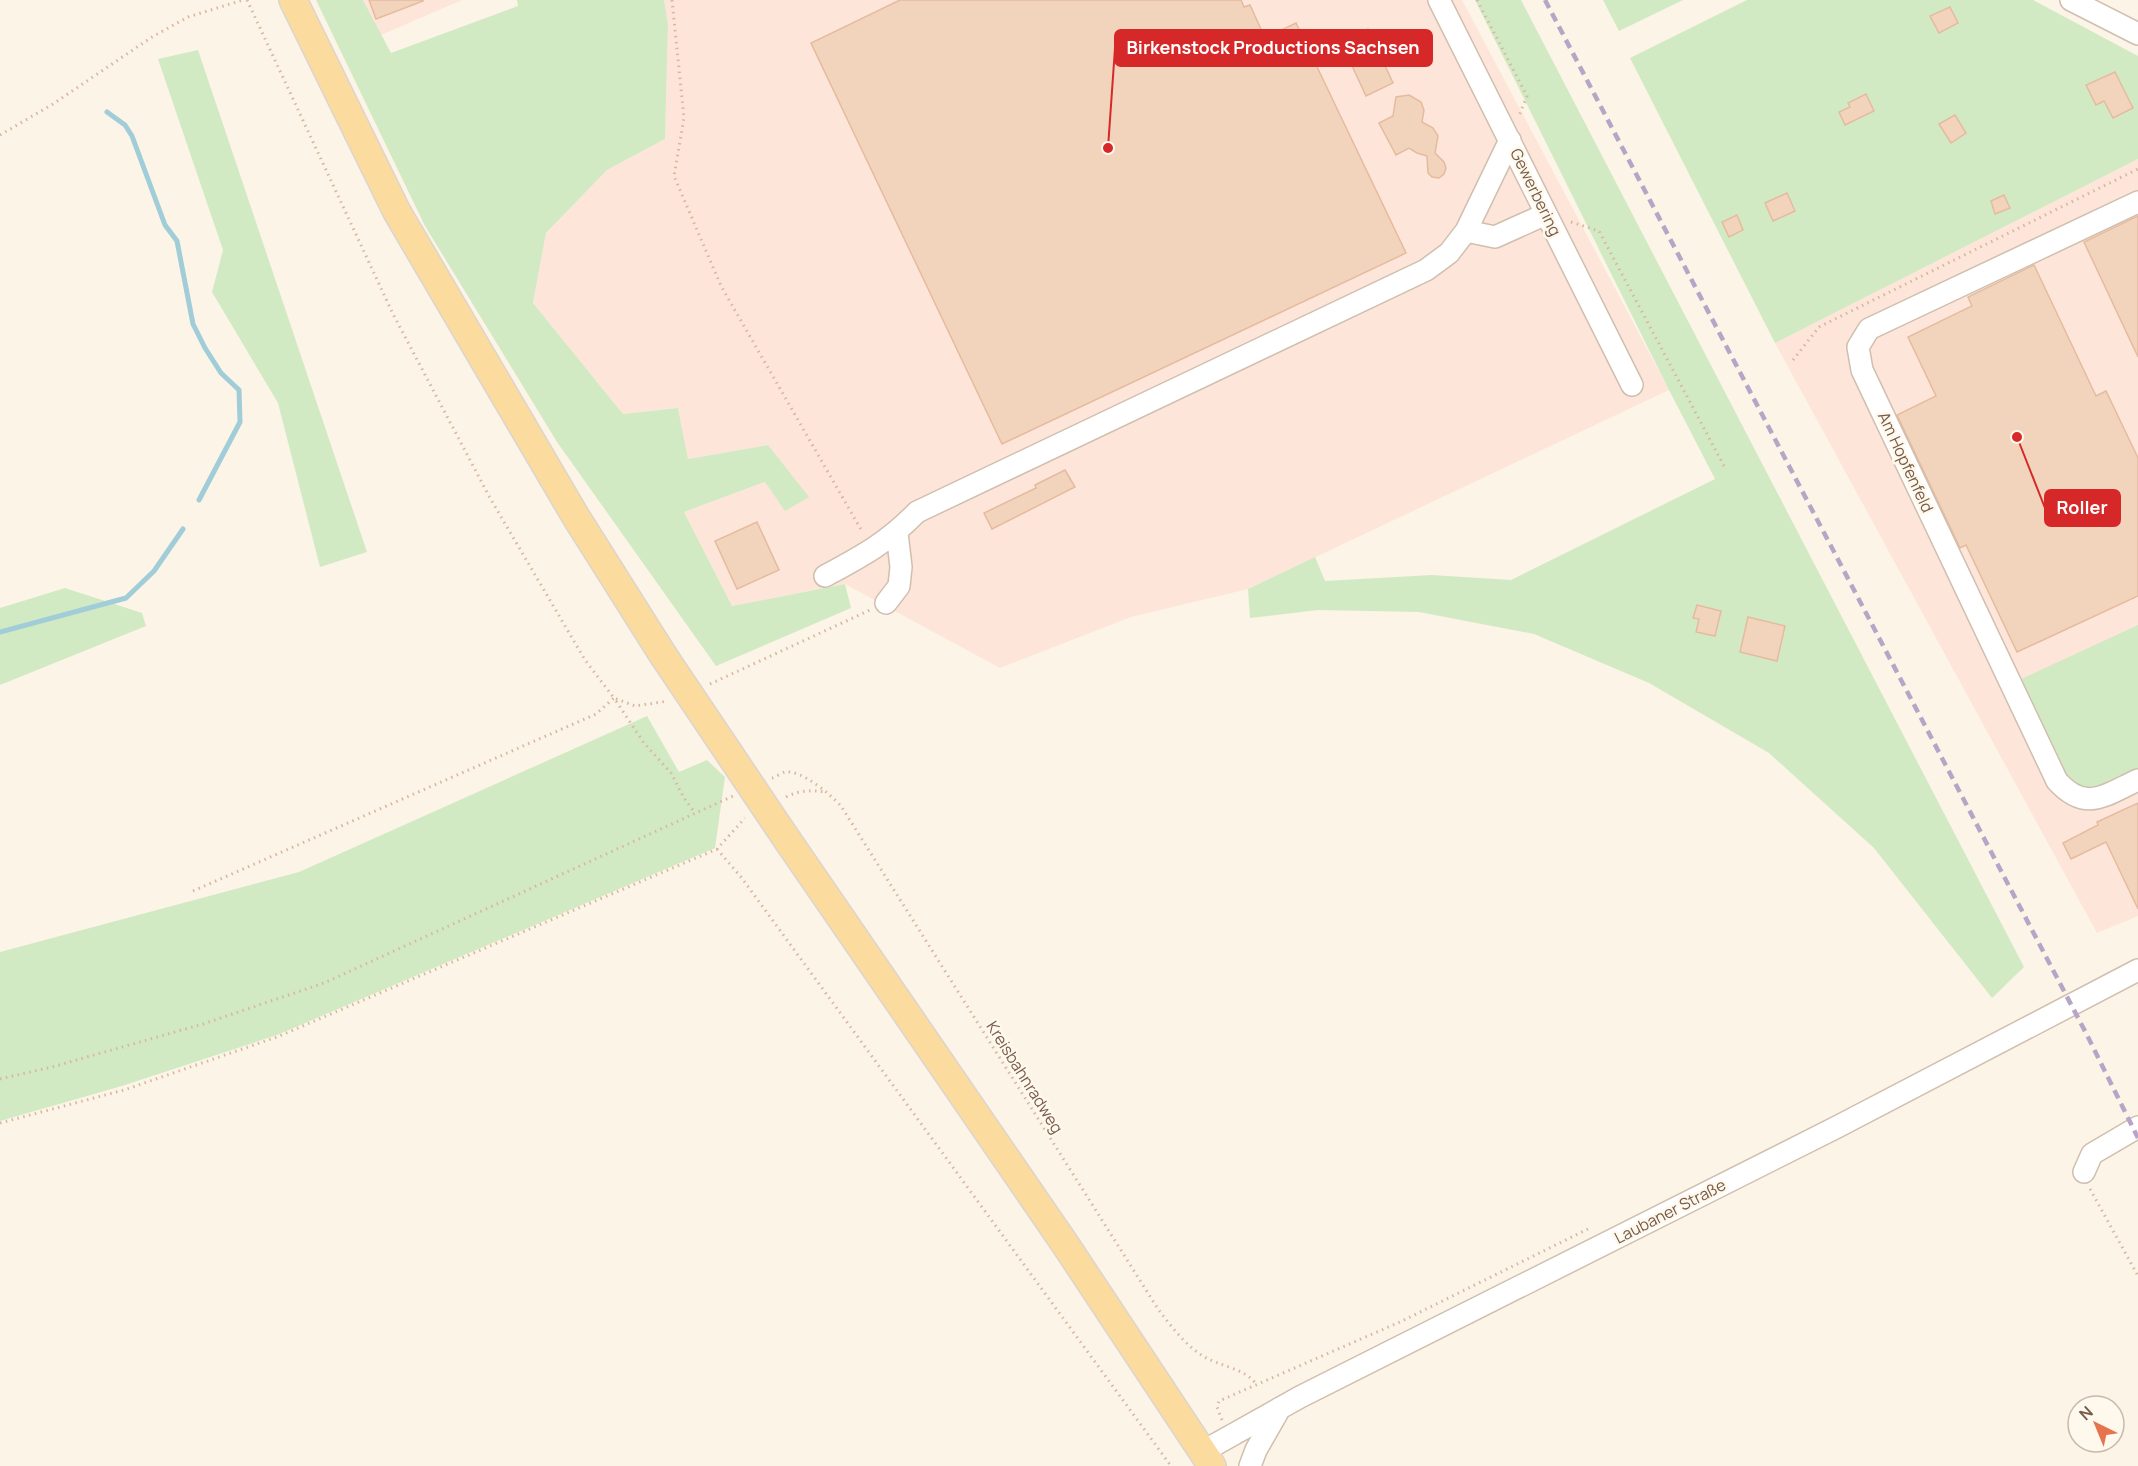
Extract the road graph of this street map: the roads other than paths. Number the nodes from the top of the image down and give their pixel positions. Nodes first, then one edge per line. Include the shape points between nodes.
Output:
1 (293, 0) edge
2 (1439, 0) edge
3 (2071, 0) edge
4 (2138, 34) edge
5 (1510, 140) junction
6 (2138, 202) edge
7 (1546, 214) junction
8 (1466, 231) junction
9 (1632, 385) dead end
10 (897, 533) junction
11 (825, 576) dead end
12 (885, 603) dead end
13 (2138, 780) edge
14 (2138, 970) edge
15 (2138, 1127) edge
16 (2084, 1172) road end
17 (1281, 1407) junction
18 (1207, 1459) edge
19 (1250, 1466) edge

1 - 18 main road, bridge via 397,212 576,517 663,655
2 - 5 street, Gewerbering
3 - 4 street
5 - 7 street, Gewerbering
5 - 8 street
6 - 13 street, Am Hopfenfeld via 1869,329 1858,347 1862,370 2058,781 2067,792 2090,800
7 - 8 street via 1495,237
7 - 9 street, Gewerbering
8 - 10 street via 1449,253 1426,270 917,512
10 - 11 street
10 - 12 street via 899,586
14 - 17 street, Laubaner Straße via 1837,1127
15 - 16 street via 2092,1154
17 - 18 street, Laubaner Straße via 1228,1437
17 - 19 street

